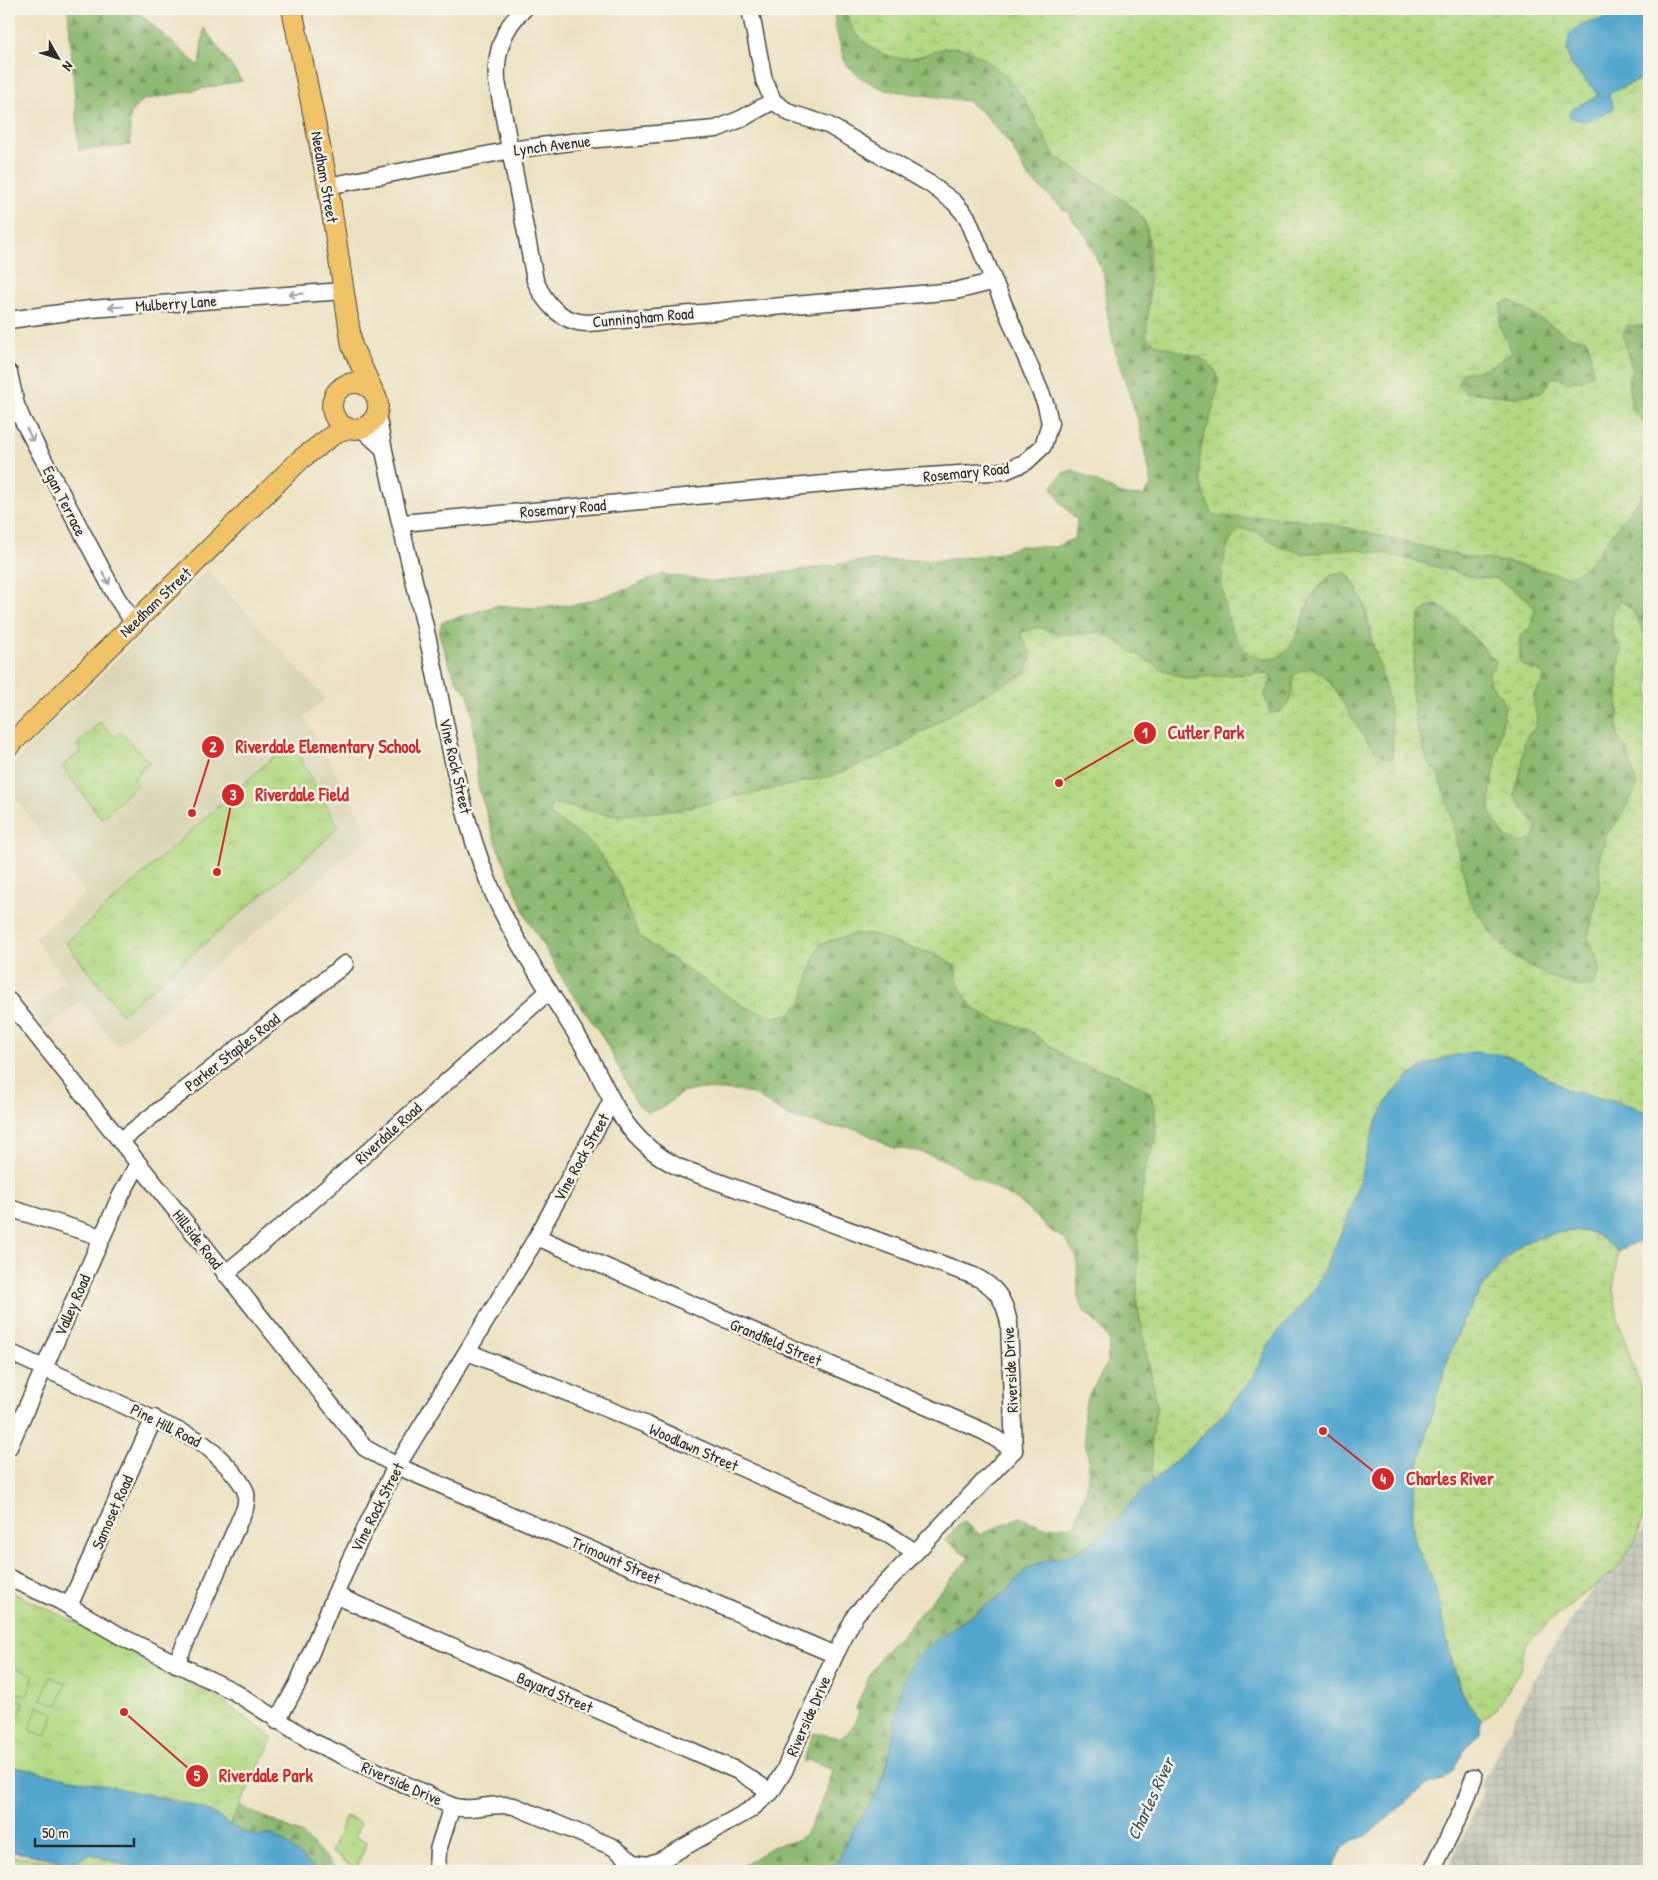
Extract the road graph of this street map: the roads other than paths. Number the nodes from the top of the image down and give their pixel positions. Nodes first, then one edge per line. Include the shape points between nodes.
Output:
1 (292, 9) edge
2 (524, 9) edge
3 (750, 9) edge
4 (773, 101) junction
5 (511, 150) junction
6 (328, 186) junction
7 (992, 282) junction
8 (344, 291) junction
9 (9, 320) edge
10 (352, 346) junction
11 (9, 372) edge
12 (344, 386) junction
13 (373, 392) junction
14 (333, 407) junction
15 (377, 413) junction
16 (355, 428) junction
17 (383, 448) junction
18 (300, 459) junction
19 (402, 523) junction
20 (134, 622) junction
21 (9, 746) edge
22 (345, 964) dead end
23 (549, 991) junction
24 (9, 1001) edge
25 (611, 1102) junction
26 (120, 1141) junction
27 (138, 1164) junction
28 (9, 1208) edge
29 (102, 1237) junction
30 (537, 1237) junction
31 (225, 1274) junction
32 (9, 1352) edge
33 (468, 1352) junction
34 (44, 1367) junction
35 (154, 1418) junction
36 (9, 1447) edge
37 (1014, 1450) junction
38 (397, 1466) junction
39 (916, 1552) junction
40 (9, 1578) edge
41 (335, 1595) junction
42 (69, 1606) junction
43 (835, 1655) junction
44 (176, 1664) junction
45 (277, 1721) junction
46 (1474, 1777) dead end
47 (771, 1792) junction
48 (452, 1806) junction
49 (631, 1867) edge
50 (437, 1871) edge
51 (1432, 1871) edge

1 - 6 main road, Needham Street
2 - 5 street, Cunningham Road via 504,36 497,62 498,91
3 - 4 street via 764,80
4 - 5 street, Lynch Avenue via 741,120 716,129
4 - 7 street, Rosemary Road via 790,113 828,125 946,196 972,226
5 - 6 street, Lynch Avenue
5 - 7 street, Cunningham Road via 535,280 549,305 572,321 588,323 955,291
6 - 8 main road, Needham Street
7 - 19 street, Rosemary Road via 1041,393 1050,423 1047,438 1038,452 1012,469
8 -> 9 street, Mulberry Lane via 90,309
8 - 10 main road, Needham Street
10 - 12 main road, Needham Street
10 - 13 main road, Needham Street
11 -> 20 street, Egan Terrace via 22,419 117,598
12 - 13 main road via 362,384
12 - 14 main road via 335,395
13 - 15 main road via 377,398
14 - 16 main road via 337,420
14 - 18 main road, Needham Street via 317,438
15 - 16 main road via 368,425
15 - 17 street, Vine Rock Street
16 - 17 street
16 - 18 main road, Needham Street via 337,432
17 - 19 street, Vine Rock Street
18 - 20 main road, Needham Street
19 - 23 street, Vine Rock Street via 454,768 480,860 505,917
20 - 21 main road, Needham Street
22 - 26 street, Parker Staples Road
23 - 25 street, Vine Rock Street via 585,1049
23 - 31 street, Riverdale Road
24 - 26 street, Hillside Road
25 - 30 street, Vine Rock Street
25 - 37 street, Riverside Drive via 640,1140 678,1167 974,1276 995,1289 1004,1302 1009,1329
26 - 27 street, Hillside Road
27 - 29 street, Valley Road
27 - 31 street, Hillside Road
28 - 29 street
29 - 34 street, Valley Road
30 - 33 street, Vine Rock Street
30 - 37 street, Grandfield Street via 985,1432
31 - 38 street, Hillside Road via 359,1443
32 - 34 street, Pine Hill Road
33 - 38 street, Vine Rock Street
33 - 39 street, Woodlawn Street via 649,1426 886,1533
34 - 35 street, Pine Hill Road
34 - 36 street, Valley Road
35 - 42 street, Samoset Road
35 - 44 street, Pine Hill Road via 208,1447 239,1482 247,1498
37 - 39 street, Riverside Drive
38 - 41 street, Vine Rock Street
38 - 43 street, Trimount Street
39 - 43 street, Riverside Drive via 856,1614
40 - 42 street, Riverside Drive
41 - 45 street, Vine Rock Street via 298,1683
41 - 47 street, Bayard Street via 738,1771
42 - 44 street, Riverside Drive
43 - 47 street, Riverside Drive via 784,1771
44 - 45 street, Riverside Drive via 232,1692
45 - 48 street, Riverside Drive via 324,1748
46 - 51 street via 1463,1808
47 - 49 street, Riverside Drive via 750,1810 660,1860
48 - 49 street, Riverside Drive via 463,1809 497,1804 514,1806 613,1847
48 - 50 street via 438,1850

